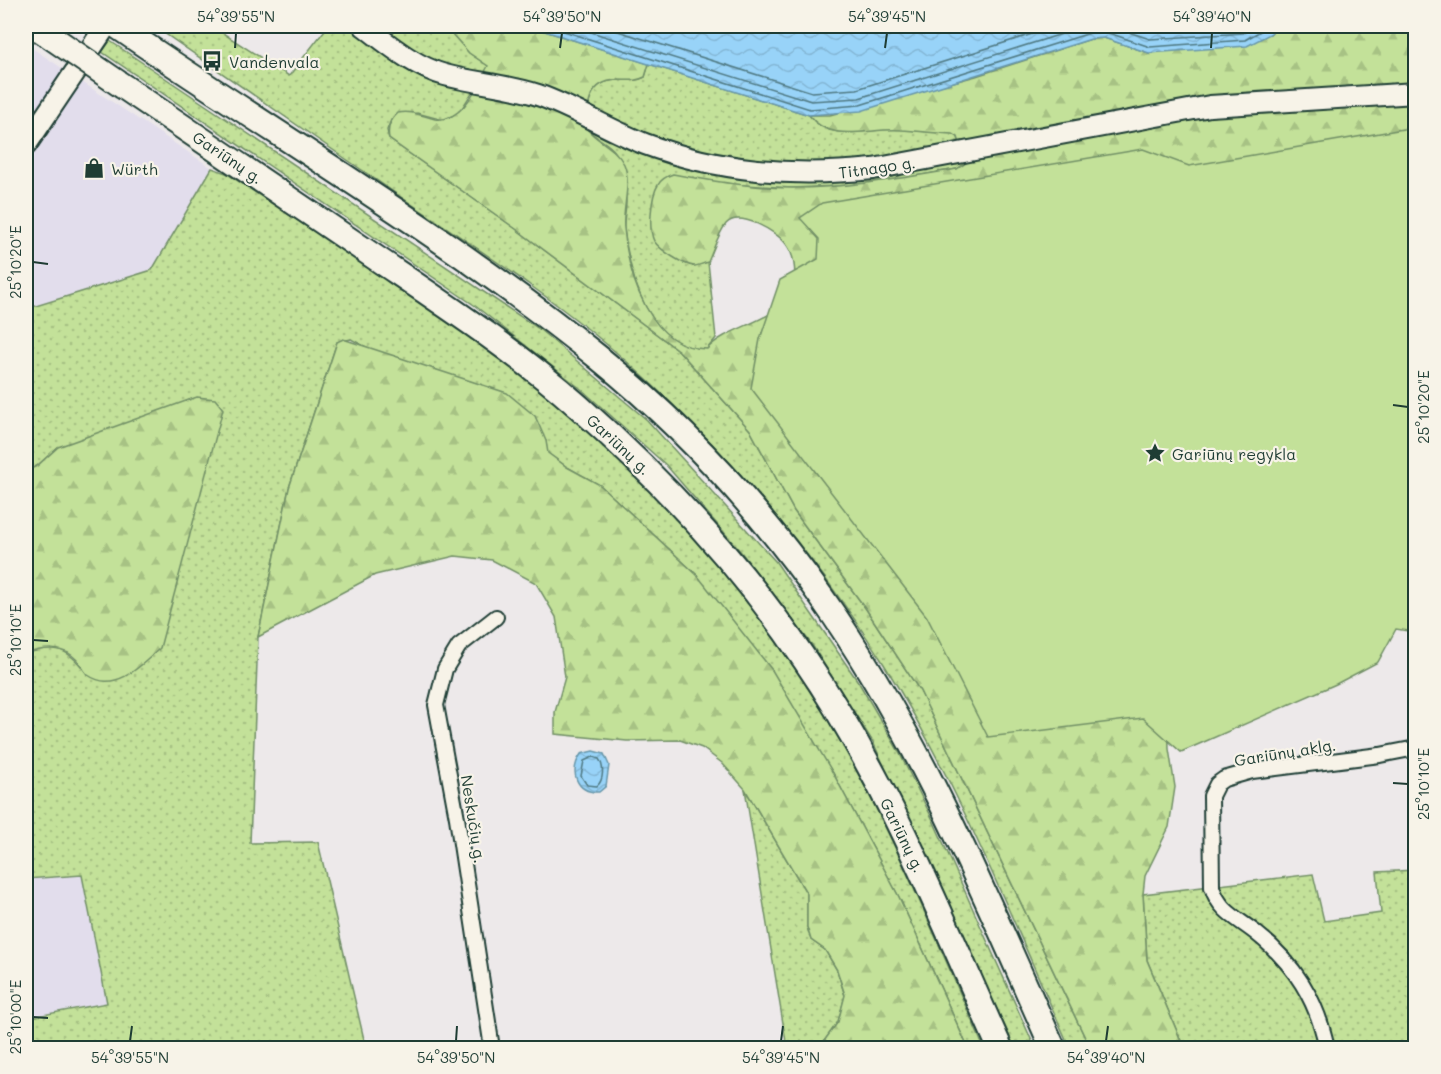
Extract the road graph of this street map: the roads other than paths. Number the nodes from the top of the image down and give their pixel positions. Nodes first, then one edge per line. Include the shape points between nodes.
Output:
1 (106, 26) edge
2 (117, 26) edge
3 (364, 26) edge
4 (37, 28) edge
5 (1416, 93) edge
6 (26, 145) edge
7 (496, 617) dead end
8 (1416, 748) edge
9 (492, 1048) edge
10 (1000, 1048) edge
11 (1053, 1048) edge
12 (1327, 1048) edge

1 - 6 street
2 - 11 highway via 380,200 541,313 652,405 706,459 767,527 821,597 881,690 928,775
3 - 5 street, Titnago g. via 429,69 546,98 678,155 715,165 774,173 873,169 1210,106
4 - 10 highway, Gariūnų g., bridge via 521,360 666,488 763,600 807,663 877,782
7 - 9 street, Neskučių g. via 459,646 445,669 436,705
8 - 12 street, Gariūnų aklg. via 1252,771 1224,779 1211,796 1212,887 1216,901 1264,941 1301,981 1316,1006

